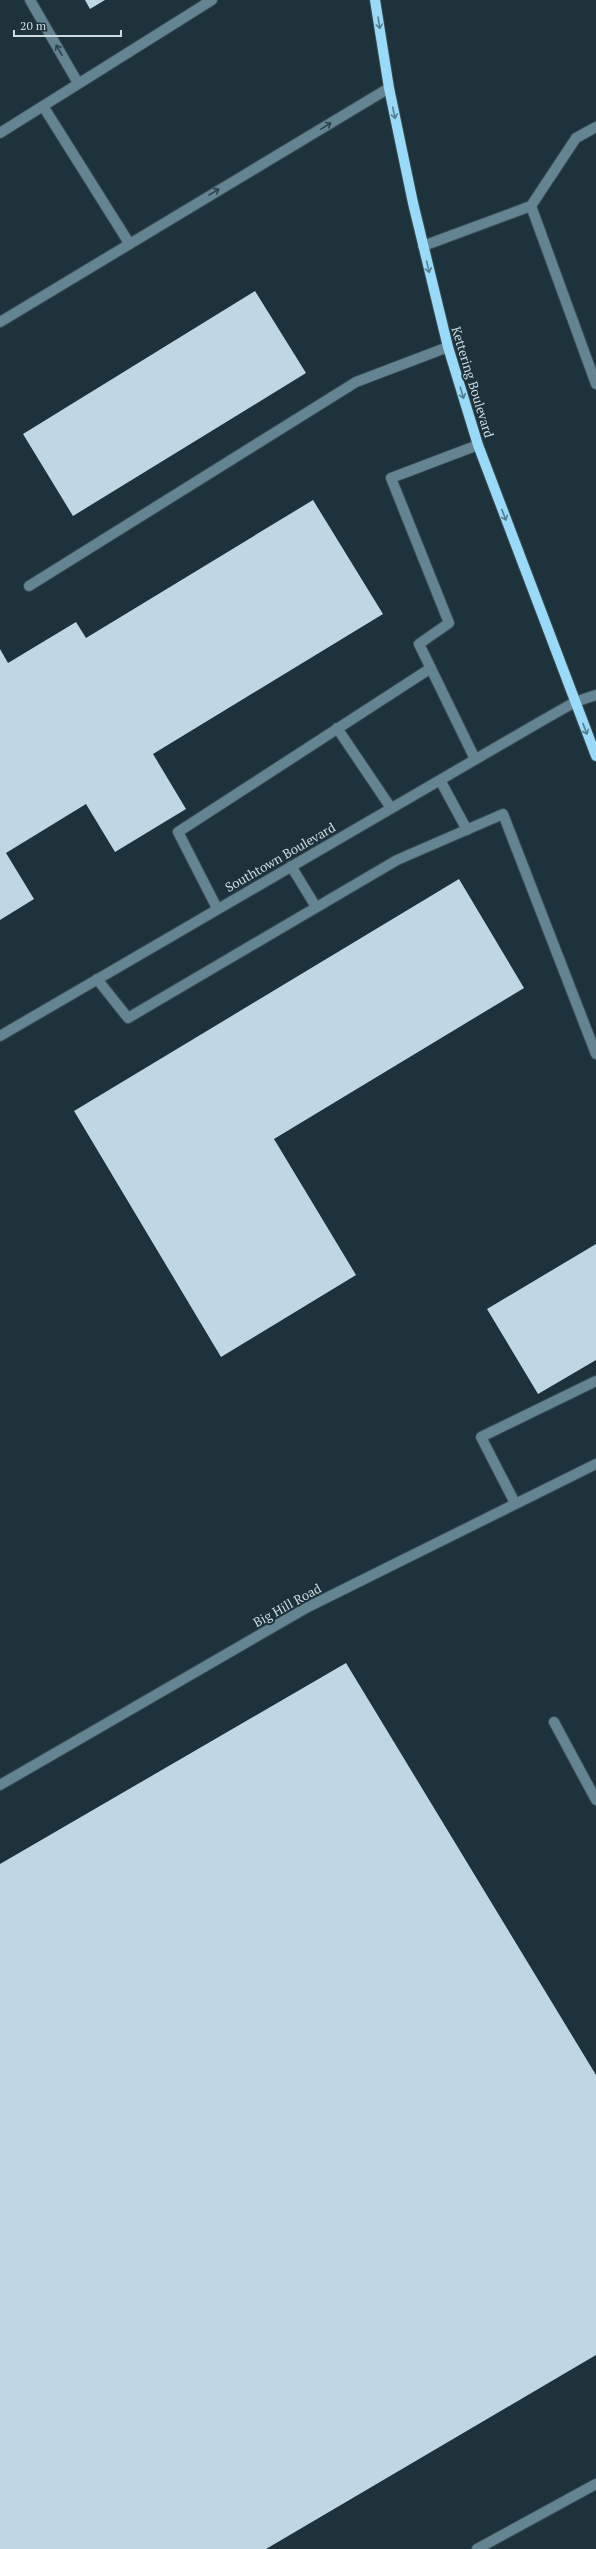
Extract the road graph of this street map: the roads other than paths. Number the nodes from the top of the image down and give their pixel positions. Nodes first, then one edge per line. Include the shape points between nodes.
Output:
1 (30, 0) edge
2 (212, 0) edge
3 (375, 0) edge
4 (78, 83) junction
5 (389, 88) junction
6 (43, 106) junction
7 (596, 127) edge
8 (0, 133) edge
9 (531, 206) junction
10 (130, 242) junction
11 (423, 246) junction
12 (0, 322) edge
13 (448, 347) junction
14 (596, 384) edge
15 (478, 445) junction
16 (29, 586) dead end
17 (431, 668) junction
18 (596, 695) edge
19 (575, 702) junction
20 (337, 728) junction
21 (596, 756) edge
22 (475, 759) junction
23 (440, 780) junction
24 (391, 808) junction
25 (467, 830) junction
26 (291, 866) junction
27 (316, 907) junction
28 (217, 908) junction
29 (98, 979) junction
30 (0, 1036) edge
31 (596, 1054) edge
32 (596, 1381) edge
33 (596, 1464) edge
34 (515, 1503) junction
35 (554, 1722) dead end
36 (0, 1785) edge
37 (596, 1800) edge
38 (596, 2484) edge
39 (477, 2549) edge

4 -> 1 street
2 - 4 street
3 -> 5 main road, Kettering Boulevard
4 - 6 street
10 -> 5 street
5 -> 11 main road, Kettering Boulevard
6 - 8 street
6 - 10 street
7 - 9 street via 576,138
9 - 11 street
9 - 14 street
10 - 12 street
11 -> 13 main road, Kettering Boulevard
13 -> 15 main road, Kettering Boulevard
13 - 16 street via 356,382
15 - 17 street via 391,478 449,623 419,644
15 -> 19 main road, Kettering Boulevard
17 - 20 street
17 - 22 street
18 - 19 street, Southtown Boulevard
19 -> 21 main road, Kettering Boulevard
19 - 22 street, Southtown Boulevard
20 - 24 street
20 - 28 street via 178,832
22 - 23 street, Southtown Boulevard
23 - 24 street, Southtown Boulevard
23 - 25 street
24 - 26 street, Southtown Boulevard
25 - 27 street via 397,860
25 - 31 street via 503,814
26 - 27 street
26 - 28 street, Southtown Boulevard
27 - 29 street via 128,1018
28 - 29 street, Southtown Boulevard
29 - 30 street, Southtown Boulevard
32 - 34 street via 481,1437
33 - 34 street, Big Hill Road
34 - 36 street, Big Hill Road via 306,1608
35 - 37 street
38 - 39 street

